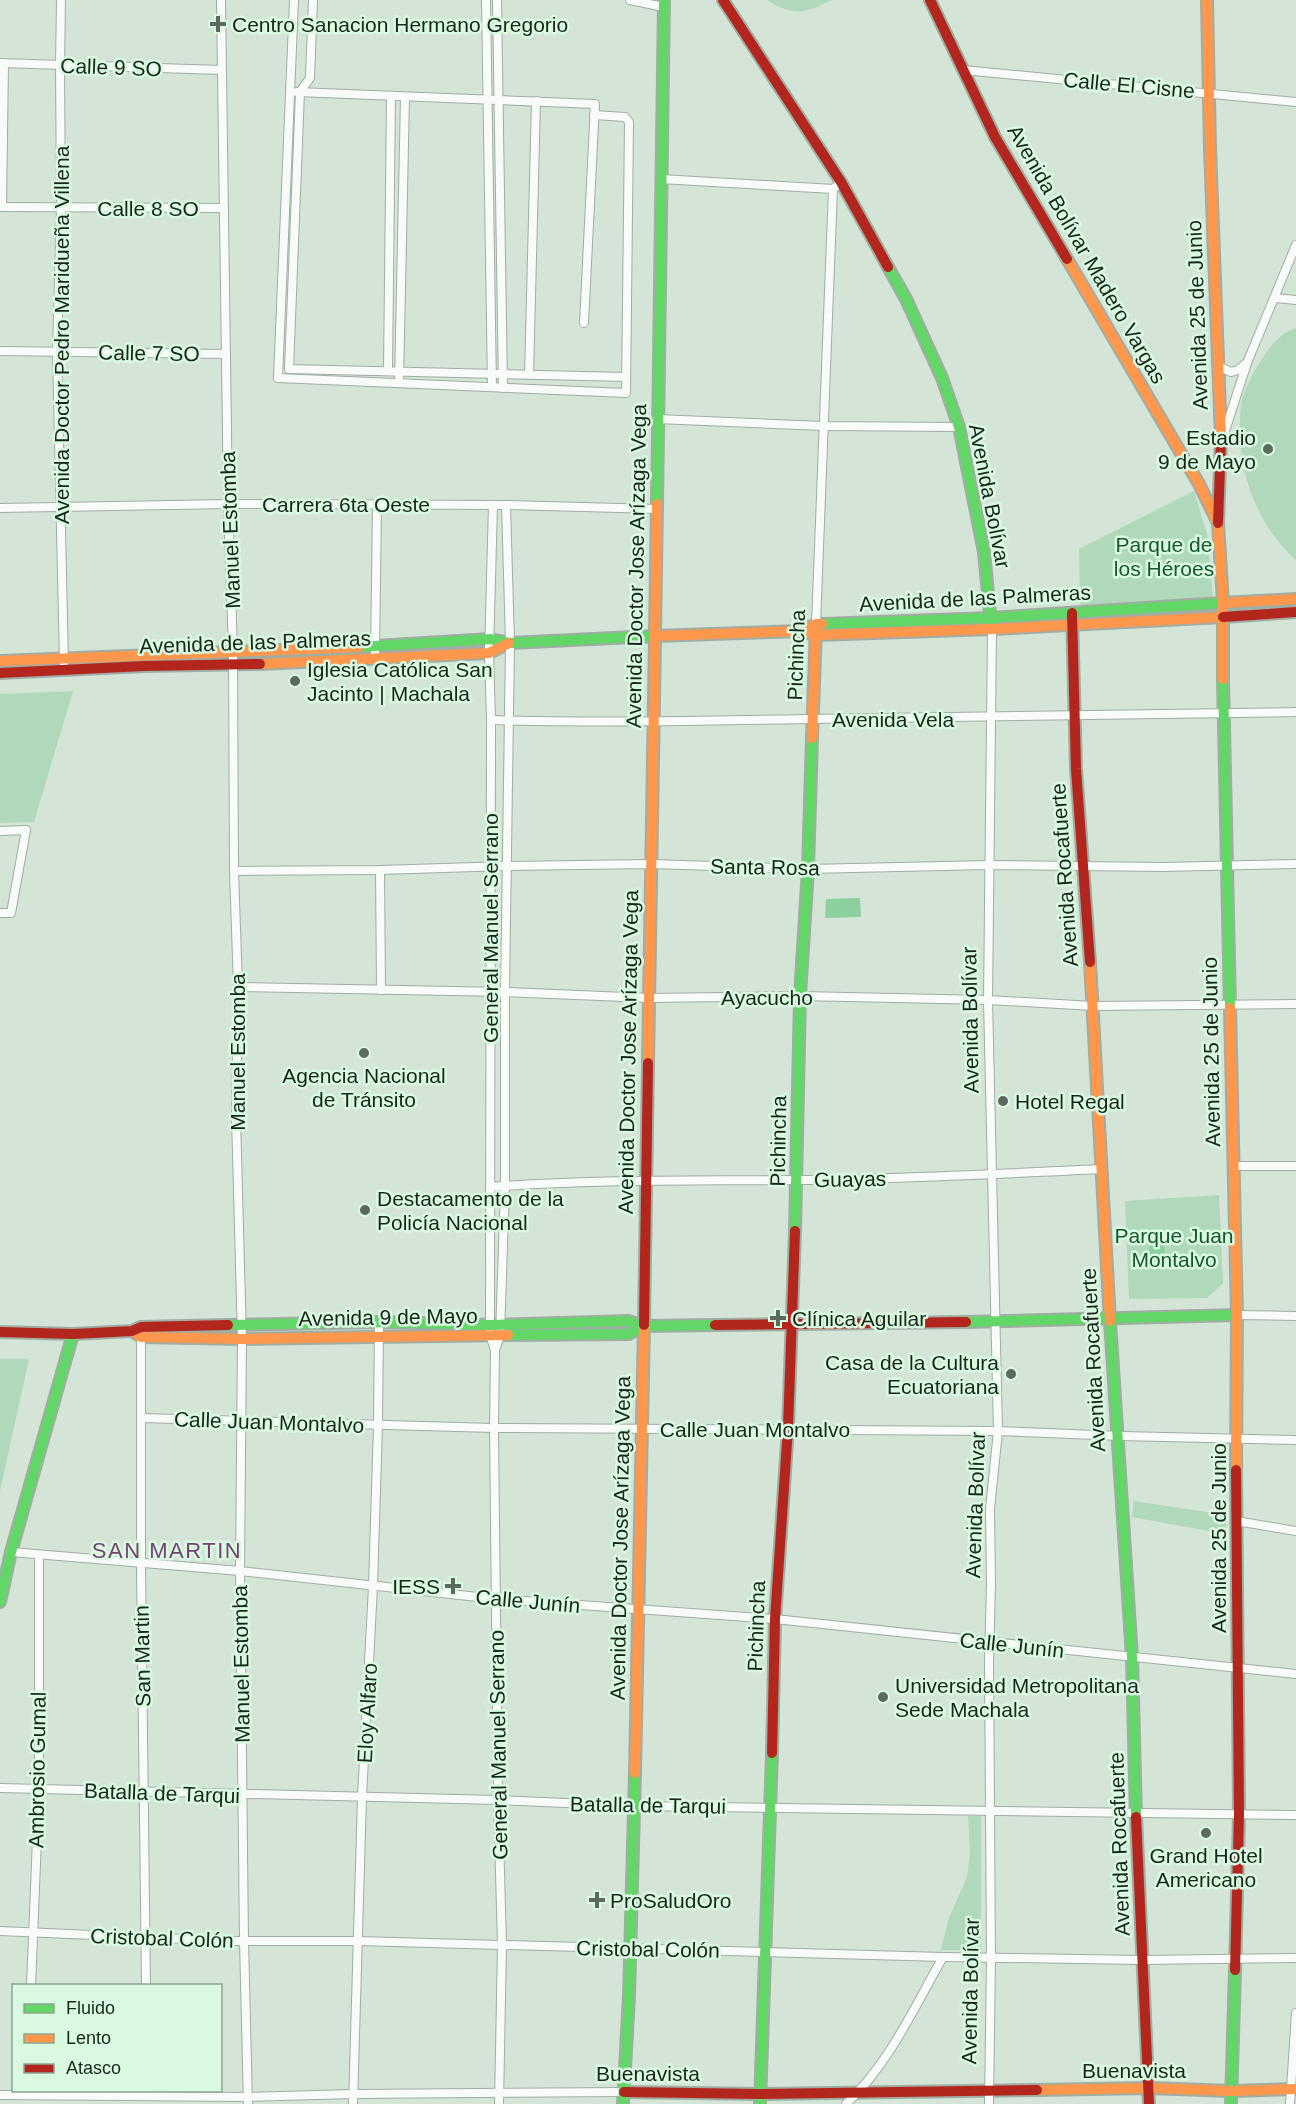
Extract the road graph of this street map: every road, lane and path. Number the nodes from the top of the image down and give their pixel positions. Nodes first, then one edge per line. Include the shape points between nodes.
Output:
1 (61, 0) edge
2 (221, 0) edge
3 (294, 0) edge
4 (313, 0) edge
5 (486, 0) edge
6 (497, 0) edge
7 (630, 0) edge
8 (723, 0) edge
9 (930, 0) edge
10 (1207, 0) edge
11 (664, 3) edge
12 (2, 63) edge
13 (60, 66) junction
14 (222, 70) junction
15 (963, 70) junction
16 (290, 92) junction
17 (300, 92) junction
18 (1207, 92) junction
19 (391, 96) junction
20 (405, 96) junction
21 (488, 100) junction
22 (499, 100) junction
23 (536, 101) junction
24 (1296, 102) edge
25 (594, 115) junction
26 (661, 179) junction
27 (837, 185) junction
28 (1, 207) edge
29 (61, 208) junction
30 (224, 208) junction
31 (1296, 245) edge
32 (1275, 298) junction
33 (1296, 300) edge
34 (584, 323) dead end
35 (0, 351) edge
36 (57, 352) junction
37 (226, 354) junction
38 (1246, 363) junction
39 (1220, 367) junction
40 (388, 371) junction
41 (399, 371) junction
42 (491, 374) junction
43 (503, 374) junction
44 (529, 375) junction
45 (626, 377) junction
46 (399, 383) junction
47 (492, 387) junction
48 (503, 388) junction
49 (657, 419) junction
50 (823, 426) junction
51 (958, 427) junction
52 (1221, 444) junction
53 (228, 504) junction
54 (377, 505) junction
55 (493, 505) junction
56 (506, 505) junction
57 (0, 508) edge
58 (60, 508) junction
59 (657, 509) junction
60 (1218, 523) junction
61 (1296, 599) edge
62 (1222, 603) junction
63 (1296, 612) edge
64 (1223, 617) junction
65 (1072, 619) junction
66 (991, 624) junction
67 (816, 630) junction
68 (655, 636) junction
69 (489, 639) junction
70 (510, 643) junction
71 (233, 651) junction
72 (375, 652) junction
73 (489, 653) junction
74 (64, 658) junction
75 (0, 661) edge
76 (232, 665) junction
77 (64, 671) junction
78 (0, 673) edge
79 (1296, 712) edge
80 (1223, 713) junction
81 (1074, 714) junction
82 (989, 718) junction
83 (813, 719) junction
84 (491, 720) junction
85 (509, 720) junction
86 (655, 721) junction
87 (0, 831) edge
88 (650, 864) junction
89 (1227, 864) junction
90 (1296, 864) edge
91 (988, 865) junction
92 (507, 866) junction
93 (1082, 866) junction
94 (490, 867) junction
95 (808, 869) junction
96 (380, 870) junction
97 (234, 871) junction
98 (0, 913) edge
99 (238, 987) junction
100 (381, 990) junction
101 (505, 992) junction
102 (491, 993) junction
103 (800, 996) junction
104 (649, 998) junction
105 (988, 999) junction
106 (1230, 1004) junction
107 (1296, 1004) edge
108 (1093, 1006) junction
109 (1233, 1166) junction
110 (1296, 1166) edge
111 (1102, 1169) junction
112 (993, 1175) junction
113 (647, 1180) junction
114 (797, 1180) junction
115 (505, 1186) junction
116 (490, 1187) junction
117 (1237, 1315) junction
118 (1296, 1316) edge
119 (1110, 1318) junction
120 (379, 1322) junction
121 (995, 1322) junction
122 (241, 1324) junction
123 (791, 1324) junction
124 (643, 1326) junction
125 (495, 1330) junction
126 (0, 1332) edge
127 (138, 1332) junction
128 (73, 1334) junction
129 (379, 1336) junction
130 (242, 1339) junction
131 (142, 1418) junction
132 (241, 1421) junction
133 (378, 1425) junction
134 (494, 1428) junction
135 (642, 1428) junction
136 (788, 1428) junction
137 (998, 1431) junction
138 (1116, 1436) junction
139 (1236, 1439) junction
140 (1296, 1440) edge
141 (1236, 1521) junction
142 (1296, 1531) edge
143 (11, 1552) junction
144 (39, 1555) junction
145 (141, 1564) junction
146 (240, 1571) junction
147 (374, 1586) junction
148 (496, 1599) junction
149 (0, 1602) edge
150 (639, 1611) junction
151 (774, 1619) junction
152 (990, 1642) junction
153 (1132, 1657) junction
154 (1238, 1668) junction
155 (1296, 1674) edge
156 (0, 1788) edge
157 (39, 1790) junction
158 (145, 1793) junction
159 (243, 1795) junction
160 (362, 1797) junction
161 (498, 1800) junction
162 (633, 1806) junction
163 (771, 1808) junction
164 (990, 1811) junction
165 (1136, 1814) junction
166 (1239, 1815) junction
167 (1296, 1815) edge
168 (0, 1931) edge
169 (33, 1933) junction
170 (145, 1938) junction
171 (244, 1941) junction
172 (358, 1941) junction
173 (502, 1945) junction
174 (630, 1948) junction
175 (766, 1951) junction
176 (943, 1957) junction
177 (991, 1958) junction
178 (1296, 1958) edge
179 (1143, 1960) junction
180 (1235, 1960) junction
181 (31, 1984) edge
182 (146, 1984) edge
183 (1296, 2013) edge
184 (1149, 2088) junction
185 (1293, 2089) edge
186 (989, 2091) junction
187 (1231, 2091) junction
188 (624, 2092) junction
189 (499, 2093) junction
190 (858, 2093) junction
191 (353, 2094) junction
192 (0, 2095) edge
193 (28, 2097) edge
194 (149, 2097) edge
195 (760, 2099) edge
196 (248, 2101) edge
197 (352, 2104) edge
198 (499, 2104) edge
199 (623, 2104) edge
200 (846, 2104) edge
201 (988, 2104) edge
202 (1149, 2104) edge
203 (1230, 2104) edge
204 (1290, 2104) edge

1 - 13 street, Avenida Doctor Pedro Maridueña Villena
2 - 14 street, Manuel Estomba
3 - 16 street
4 - 17 street via 310,78
5 - 21 street
6 - 22 street
7 - 11 street
8 - 27 main road, Avenida Bolívar
9 - 15 main road, Avenida Bolívar Madero Vargas
10 - 18 main road, Avenida 25 de Junio
11 - 26 main road, Avenida Doctor Jose Arízaga Vega
12 - 13 street, Calle 9 SO
12 - 28 street
13 - 14 street, Calle 9 SO
13 - 29 street, Avenida Doctor Pedro Maridueña Villena
14 - 30 street, Manuel Estomba
15 - 18 street, Calle El Cisne
15 - 60 main road, Avenida Bolívar Madero Vargas via 995,137 1199,484
16 - 17 street
16 - 46 street via 278,378
17 - 19 street
17 - 40 street via 289,369
18 - 24 street, Calle El Cisne
18 - 39 main road, Avenida 25 de Junio
19 - 20 street
19 - 40 street
20 - 21 street
20 - 41 street
21 - 22 street
21 - 42 street
22 - 23 street
22 - 43 street
23 - 25 street via 595,104
23 - 44 street
25 - 34 street
25 - 45 street via 624,117 628,122
26 - 27 street
26 - 49 main road, Avenida Doctor Jose Arízaga Vega
27 - 50 street, Pichincha
27 - 51 main road, Avenida Bolívar via 906,299 942,378
28 - 29 street, Calle 8 SO
29 - 30 street, Calle 8 SO
29 - 36 street, Avenida Doctor Pedro Maridueña Villena
30 - 37 street, Manuel Estomba
31 - 32 street
32 - 33 street
32 - 38 street
35 - 36 street, Calle 7 SO
36 - 37 street, Calle 7 SO
36 - 58 street, Avenida Doctor Pedro Maridueña Villena
37 - 53 street, Manuel Estomba
38 - 39 street via 1235,371
38 - 52 street
39 - 52 main road, Avenida 25 de Junio
40 - 41 street
41 - 42 street
41 - 46 street
42 - 43 street
42 - 47 street
43 - 44 street
43 - 48 street
44 - 45 street
45 - 48 street via 626,393
46 - 47 street
47 - 48 street
49 - 50 street
49 - 59 main road, Avenida Doctor Jose Arízaga Vega
50 - 51 street
50 - 67 street, Pichincha
51 - 66 main road, Avenida Bolívar via 984,552
52 - 60 main road, Avenida 25 de Junio
53 - 54 street, Carrera 6ta Oeste
53 - 58 street, Carrera 6ta Oeste
53 - 71 street, Manuel Estomba
54 - 55 street, Carrera 6ta Oeste
54 - 72 street
55 - 56 street, Carrera 6ta Oeste
55 - 69 street, General Manuel Serrano
56 - 59 street, Carrera 6ta Oeste
56 - 70 street, General Manuel Serrano
57 - 58 street, Carrera 6ta Oeste
58 - 74 street, Avenida Doctor Pedro Maridueña Villena
59 - 68 main road, Avenida Doctor Jose Arízaga Vega
60 - 62 main road, Avenida 25 de Junio
61 - 62 main road, Avenida de las Palmeras
62 - 64 main road, Avenida 25 de Junio
62 - 65 main road, Avenida de las Palmeras
63 - 64 main road, Avenida de las Palmeras
64 - 65 main road, Avenida de las Palmeras
64 - 80 main road, Avenida 25 de Junio
65 - 66 main road, Avenida de las Palmeras
65 - 81 main road, Avenida Rocafuerte
66 - 67 main road, Avenida de las Palmeras
66 - 82 street, Avenida Bolívar
67 - 68 main road, Avenida de las Palmeras
67 - 83 main road, Pichincha
68 - 70 main road, Avenida de las Palmeras
68 - 86 main road, Avenida Doctor Jose Arízaga Vega
69 - 70 main road, Avenida de las Palmeras
69 - 72 main road, Avenida de las Palmeras
69 - 73 street, General Manuel Serrano
70 - 73 main road, Avenida de las Palmeras
70 - 85 street, General Manuel Serrano
71 - 72 main road, Avenida de las Palmeras
71 - 74 main road, Avenida de las Palmeras
71 - 76 street, Manuel Estomba
72 - 73 main road, Avenida de las Palmeras
72 - 76 main road, Avenida de las Palmeras
73 - 84 street, General Manuel Serrano
74 - 75 main road, Avenida de las Palmeras
74 - 77 street, Avenida Doctor Pedro Maridueña Villena
76 - 77 main road, Avenida de las Palmeras
76 - 97 street, Manuel Estomba
77 - 78 main road, Avenida de las Palmeras
79 - 80 street, Avenida Vela
80 - 81 street, Avenida Vela
80 - 89 main road, Avenida 25 de Junio
81 - 82 street, Avenida Vela
81 - 93 main road, Avenida Rocafuerte
82 - 83 street, Avenida Vela
82 - 91 street, Avenida Bolívar
83 - 86 street, Avenida Vela
83 - 95 main road, Pichincha
84 - 85 street, Avenida Vela
84 - 94 street, General Manuel Serrano
85 - 86 street, Avenida Vela
85 - 92 street, General Manuel Serrano
86 - 88 main road, Avenida Doctor Jose Arízaga Vega
87 - 98 street via 26,830 11,913
88 - 92 street, Santa Rosa
88 - 95 street, Santa Rosa
88 - 104 main road, Avenida Doctor Jose Arízaga Vega
89 - 90 street, Santa Rosa
89 - 93 street, Santa Rosa
89 - 106 main road, Avenida 25 de Junio
91 - 93 street, Santa Rosa
91 - 95 street, Santa Rosa
91 - 105 street, Avenida Bolívar
92 - 94 street, Santa Rosa
92 - 101 street, General Manuel Serrano
93 - 108 main road, Avenida Rocafuerte
94 - 96 street, Santa Rosa
94 - 102 street, General Manuel Serrano
95 - 103 main road, Pichincha
96 - 97 street, Santa Rosa
96 - 100 street
97 - 99 street, Manuel Estomba
99 - 100 street, Ayacucho
99 - 122 street, Manuel Estomba via 236,1117
100 - 102 street, Ayacucho
101 - 102 street, Ayacucho
101 - 104 street, Ayacucho
101 - 115 street, General Manuel Serrano
102 - 116 street, General Manuel Serrano
103 - 104 street, Ayacucho
103 - 105 street, Ayacucho
103 - 114 main road, Pichincha
104 - 113 main road, Avenida Doctor Jose Arízaga Vega
105 - 108 street, Ayacucho
105 - 112 street, Avenida Bolívar
106 - 107 street, Ayacucho
106 - 108 street, Ayacucho
106 - 109 main road, Avenida 25 de Junio
108 - 111 main road, Avenida Rocafuerte
109 - 110 street
109 - 117 main road, Avenida 25 de Junio
111 - 112 street, Guayas
111 - 119 main road, Avenida Rocafuerte
112 - 114 street, Guayas
112 - 121 street, Avenida Bolívar
113 - 114 street, Guayas
113 - 115 street, Guayas
113 - 124 main road, Avenida Doctor Jose Arízaga Vega
114 - 123 main road, Pichincha
115 - 116 street, Guayas
115 - 125 street, General Manuel Serrano
116 - 125 street, General Manuel Serrano
117 - 118 street, Avenida 9 de Mayo
117 - 119 main road, Avenida 9 de Mayo
117 - 139 main road, Avenida 25 de Junio
119 - 121 main road, Avenida 9 de Mayo
119 - 138 main road, Avenida Rocafuerte
120 - 122 main road, Avenida 9 de Mayo
120 - 125 main road, Avenida 9 de Mayo
120 - 129 street, Eloy Alfaro
121 - 123 main road, Avenida 9 de Mayo
121 - 137 street, Avenida Bolívar
122 - 127 main road, Avenida 9 de Mayo
122 - 130 street, Manuel Estomba
123 - 124 main road, Avenida 9 de Mayo
123 - 136 main road, Pichincha
124 - 125 main road, Avenida 9 de Mayo via 628,1321
124 - 135 main road, Avenida Doctor Jose Arízaga Vega
125 - 129 main road, Avenida 9 de Mayo
125 - 134 street, General Manuel Serrano
126 - 128 main road, Avenida 9 de Mayo
127 - 128 main road, Avenida 9 de Mayo
127 - 130 main road, Avenida 9 de Mayo
127 - 131 street, San Martin
128 - 143 main road
129 - 130 main road, Avenida 9 de Mayo
129 - 133 street, Eloy Alfaro
130 - 132 street, Manuel Estomba
131 - 132 street, Calle Juan Montalvo
131 - 145 street, San Martin
132 - 133 street, Calle Juan Montalvo
132 - 146 street, Manuel Estomba
133 - 134 street, Calle Juan Montalvo
133 - 147 street, Eloy Alfaro
134 - 135 street, Calle Juan Montalvo
134 - 148 street, General Manuel Serrano
135 - 136 street, Calle Juan Montalvo
135 - 150 main road, Avenida Doctor Jose Arízaga Vega
136 - 137 street, Calle Juan Montalvo
136 - 151 main road, Pichincha
137 - 138 street, Calle Juan Montalvo
137 - 152 street, Avenida Bolívar via 990,1509
138 - 139 street, Calle Juan Montalvo
138 - 153 main road, Avenida Rocafuerte
139 - 140 street, Calle Juan Montalvo
139 - 141 main road, Avenida 25 de Junio
141 - 142 street
141 - 154 main road, Avenida 25 de Junio
143 - 144 street, Calle Junín
143 - 149 main road
144 - 145 street, Calle Junín
144 - 157 street, Ambrosio Gumal
145 - 146 street, Calle Junín
145 - 158 street, San Martin
146 - 147 street, Calle Junín
146 - 159 street, Manuel Estomba
147 - 148 street, Calle Junín
147 - 160 street, Eloy Alfaro
148 - 150 street, Calle Junín
148 - 161 street, General Manuel Serrano
150 - 151 street, Calle Junín
150 - 162 main road, Avenida Doctor Jose Arízaga Vega
151 - 152 street, Calle Junín
151 - 163 main road, Pichincha
152 - 153 street, Calle Junín
152 - 164 street, Avenida Bolívar
153 - 154 street, Calle Junín
153 - 165 main road, Avenida Rocafuerte
154 - 155 street, Calle Junín
154 - 166 main road, Avenida 25 de Junio
156 - 157 street, Batalla de Tarqui
157 - 158 street, Batalla de Tarqui
157 - 169 street, Ambrosio Gumal
158 - 159 street, Batalla de Tarqui
158 - 170 street, San Martin
159 - 160 street, Batalla de Tarqui
159 - 171 street, Manuel Estomba
160 - 161 street, Batalla de Tarqui
160 - 172 street, Eloy Alfaro
161 - 162 street, Batalla de Tarqui
161 - 173 street, General Manuel Serrano
162 - 163 street, Batalla de Tarqui
162 - 174 main road, Avenida Doctor Jose Arízaga Vega
163 - 164 street, Batalla de Tarqui
163 - 175 main road, Pichincha
164 - 165 street, Batalla de Tarqui
164 - 177 street, Avenida Bolívar
165 - 166 street, Batalla de Tarqui
165 - 179 main road, Avenida Rocafuerte
166 - 167 street, Batalla de Tarqui
166 - 180 main road, Avenida 25 de Junio
168 - 169 street, Cristobal Colón
169 - 170 street, Cristobal Colón
169 - 181 street, Ambrosio Gumal
170 - 171 street, Cristobal Colón
170 - 182 street, San Martin
171 - 172 street, Cristobal Colón
171 - 196 street, Manuel Estomba
172 - 173 street, Cristobal Colón
172 - 191 street, Eloy Alfaro
173 - 174 street, Cristobal Colón
173 - 189 street, General Manuel Serrano
174 - 175 street, Cristobal Colón
174 - 188 main road, Avenida Doctor Jose Arízaga Vega
175 - 176 street, Cristobal Colón
175 - 195 main road, Pichincha
176 - 177 street, Cristobal Colón
176 - 190 street via 893,2045
177 - 179 street, Cristobal Colón
177 - 186 street, Avenida Bolívar
178 - 180 street, Cristobal Colón
179 - 180 street, Cristobal Colón
179 - 184 main road, Avenida Rocafuerte
180 - 187 main road, Avenida 25 de Junio
183 - 185 street
184 - 186 main road, Buenavista
184 - 187 main road, Buenavista
184 - 202 main road, Avenida Rocafuerte
185 - 187 main road, Buenavista
185 - 204 street
186 - 190 main road, Buenavista
186 - 201 street, Avenida Bolívar
187 - 203 main road, Avenida 25 de Junio
188 - 189 street, Buenavista
188 - 195 main road, Buenavista
188 - 199 main road, Avenida Doctor Jose Arízaga Vega
189 - 191 street, Buenavista
189 - 198 street, General Manuel Serrano
190 - 195 main road, Buenavista
190 - 200 street
191 - 196 street, Buenavista
191 - 197 street, Eloy Alfaro
192 - 193 street, Buenavista
193 - 194 street, Buenavista
194 - 196 street, Buenavista

